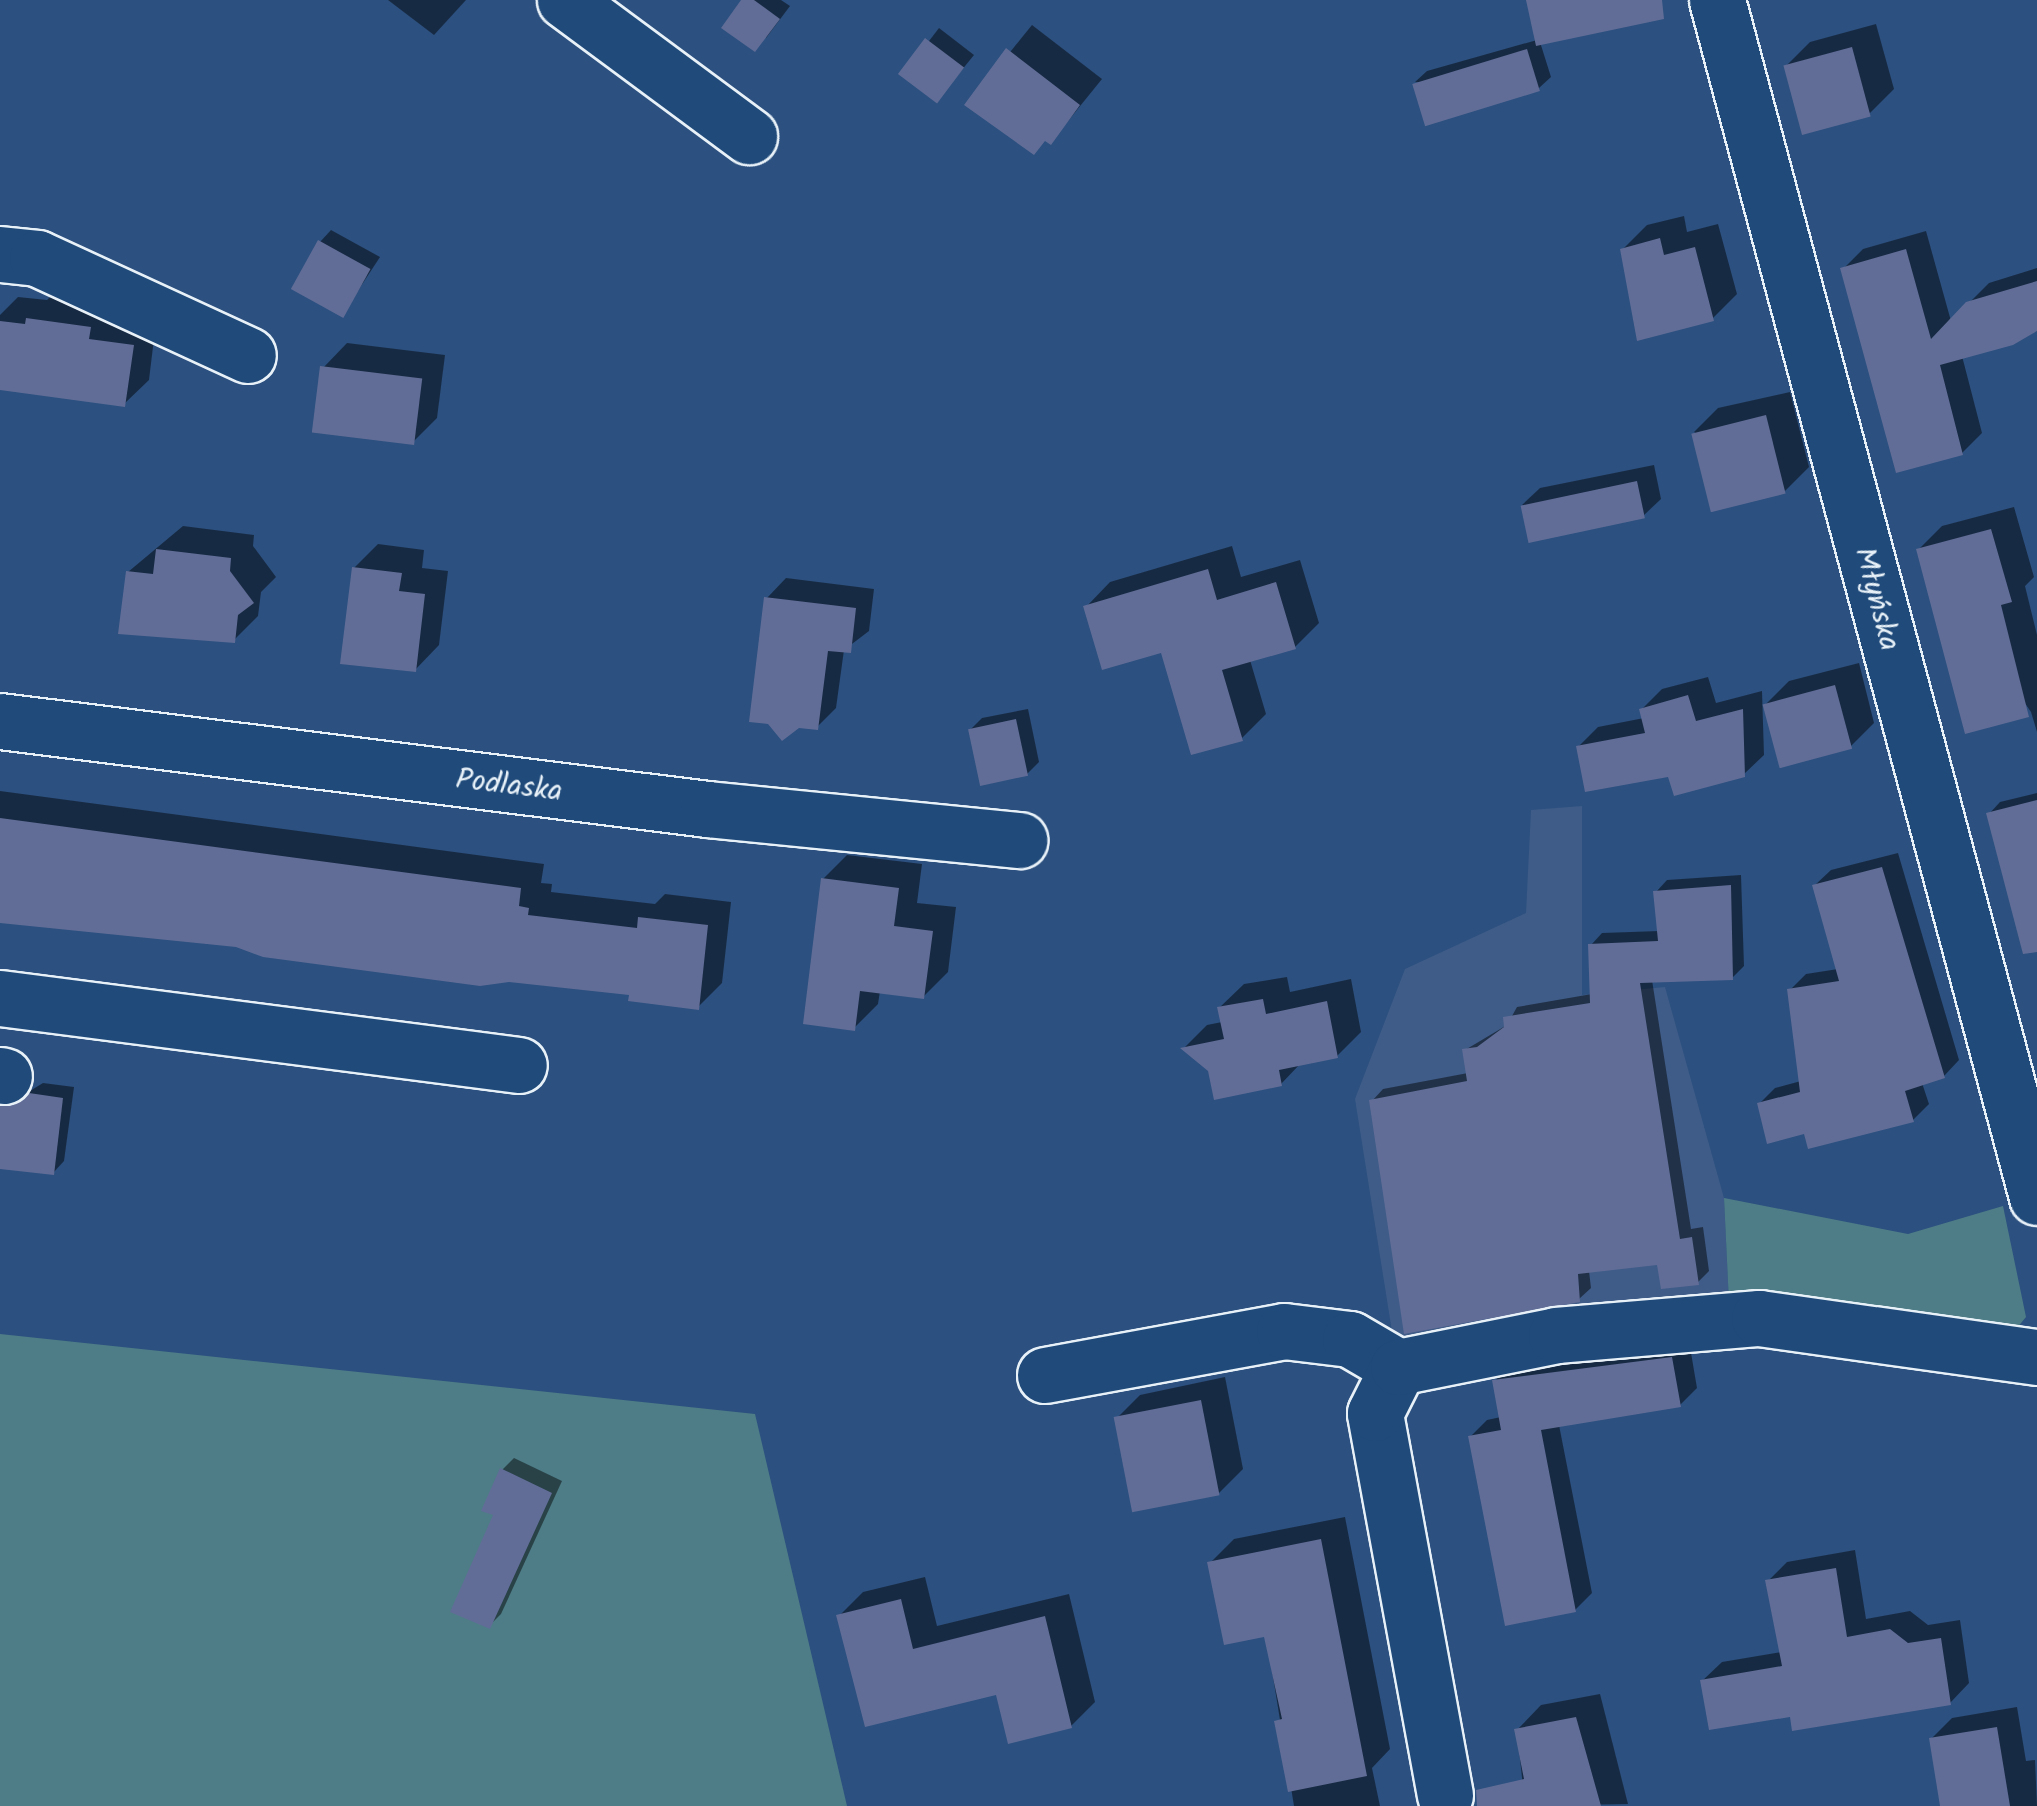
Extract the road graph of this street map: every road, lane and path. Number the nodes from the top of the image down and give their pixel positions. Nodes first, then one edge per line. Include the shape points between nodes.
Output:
1 (565, 0) edge
2 (1716, 0) edge
3 (749, 136) dead end
4 (0, 254) edge
5 (248, 356) dead end
6 (0, 721) edge
7 (1019, 840) dead end
8 (0, 998) edge
9 (519, 1066) dead end
10 (2037, 1197) edge
11 (2037, 1357) edge
12 (1398, 1367) junction
13 (1045, 1375) dead end
14 (1445, 1794) dead end

1 - 3 street
2 - 10 street, Młyńska
4 - 5 street via 37,258
6 - 7 street, Podlaska via 688,807
8 - 9 street
11 - 12 street via 1758,1318 1556,1335
12 - 13 street via 1350,1338 1284,1331
12 - 14 street via 1374,1413

